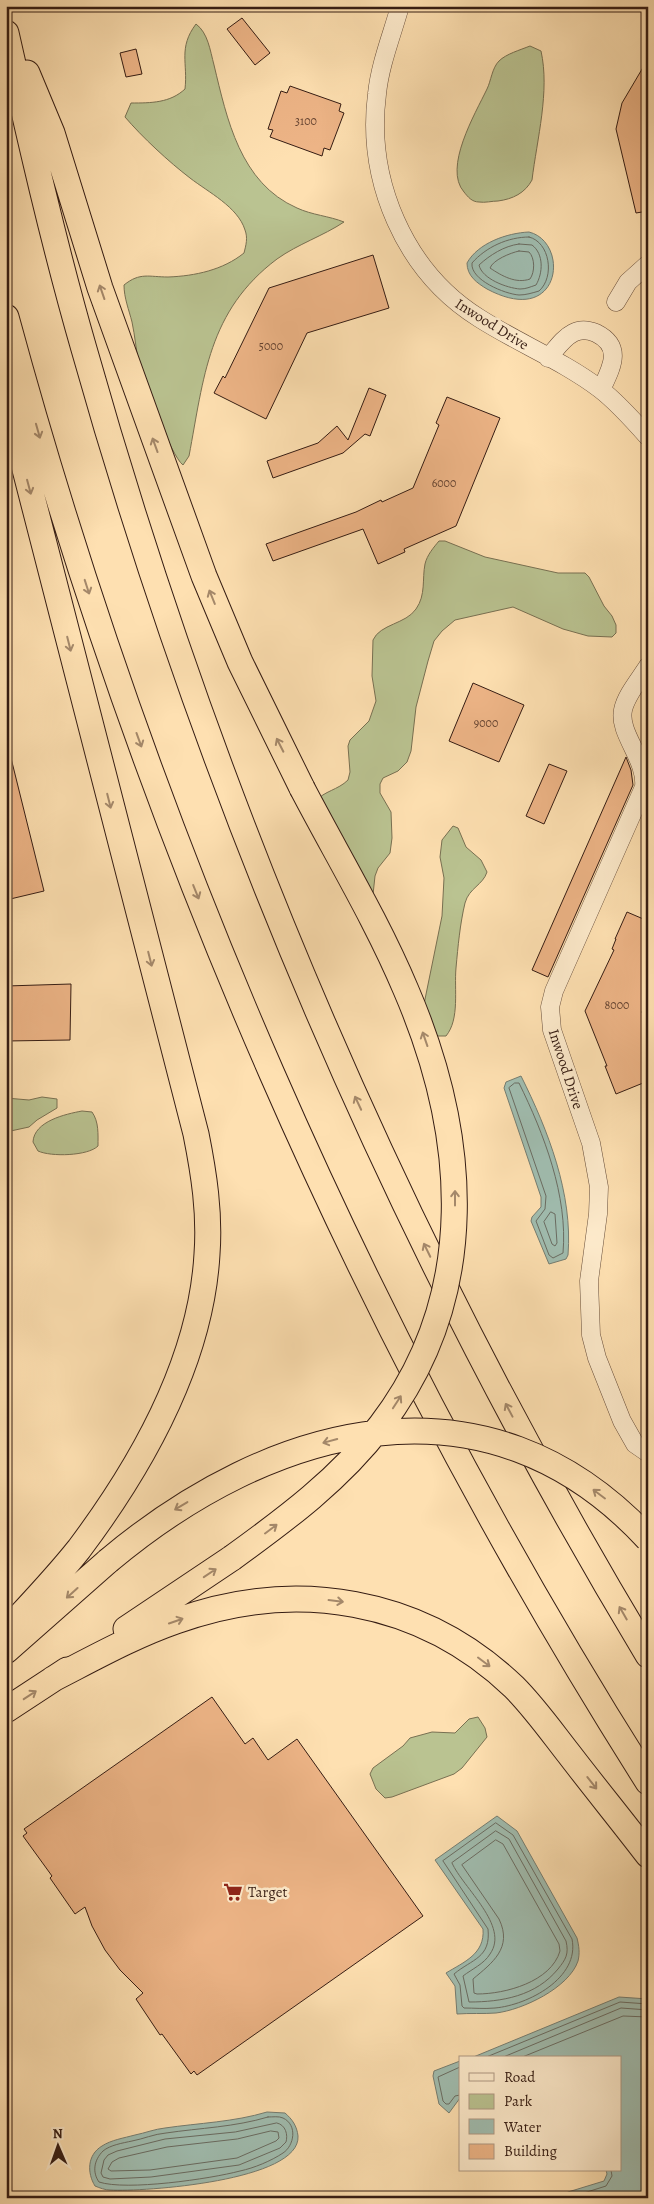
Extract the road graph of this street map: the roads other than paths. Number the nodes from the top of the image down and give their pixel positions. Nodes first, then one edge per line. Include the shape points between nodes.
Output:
1 (400, 6) edge
2 (6, 26) edge
3 (6, 33) edge
4 (648, 264) edge
5 (616, 302) dead end
6 (6, 317) edge
7 (6, 335) edge
8 (548, 358) junction
9 (601, 390) junction
10 (648, 437) edge
11 (648, 666) edge
12 (648, 1453) edge
13 (648, 1539) edge
14 (6, 1631) edge
15 (6, 1652) edge
16 (648, 1655) edge
17 (53, 1679) junction
18 (6, 1710) edge
19 (648, 1782) edge
20 (648, 1855) edge

1 - 8 street, Inwood Drive via 380,75 374,120 377,163 396,223 416,257 451,298
17 -> 2 highway, bridge via 232,1558 314,1496 381,1426 410,1381 435,1325 450,1265 455,1184 444,1105 430,1052 397,970 240,662 204,576 100,288 52,133
16 -> 3 highway via 535,1459 424,1243 347,1079 257,864 191,688 116,460 51,229
4 - 5 street via 628,282
6 -> 19 highway via 52,478 129,713 195,889 280,1091 363,1271 445,1433 565,1646
7 -> 14 highway via 20,454 196,1134 206,1191 208,1226 206,1272 198,1316 159,1419 110,1506 46,1588
8 - 9 street, Inwood Drive
8 - 9 street via 576,332 588,331 602,337 610,345 613,358
9 - 10 street, Inwood Drive
11 - 12 street, Inwood Drive via 626,701 623,715 642,767 644,787 554,991 550,1012 554,1040 588,1135 598,1181 598,1214 589,1281 594,1351 622,1421 635,1444
13 -> 15 highway, bridge via 617,1508 584,1482 527,1452 449,1432 397,1430 364,1433 277,1458 180,1506 108,1561
18 -> 17 highway
17 -> 20 highway via 156,1628 235,1604 311,1599 347,1602 381,1610 448,1639 514,1687

